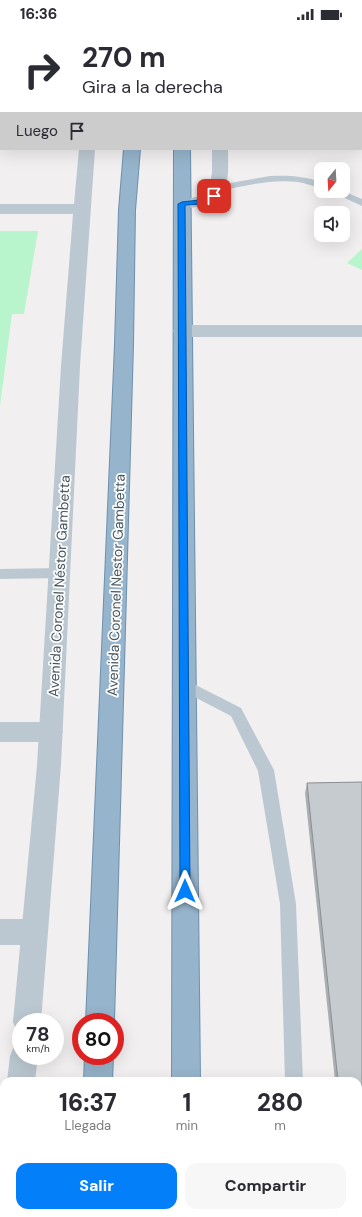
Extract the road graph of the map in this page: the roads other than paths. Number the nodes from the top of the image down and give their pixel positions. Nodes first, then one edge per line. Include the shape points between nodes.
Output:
1 (87, 150) edge
2 (132, 150) edge
3 (182, 150) edge
4 (220, 150) edge
5 (314, 182) edge
6 (219, 188) junction
7 (350, 197) edge
8 (362, 202) edge
9 (182, 204) junction
10 (0, 209) edge
11 (81, 209) junction
12 (182, 331) junction
13 (362, 331) edge
14 (60, 573) junction
15 (0, 574) edge
16 (184, 685) junction
17 (0, 732) edge
18 (51, 732) junction
19 (0, 932) edge
20 (35, 932) junction
21 (28, 1013) edge
22 (100, 1013) edge
23 (23, 1065) edge
24 (99, 1065) edge
25 (21, 1077) edge
26 (98, 1077) edge
27 (186, 1077) edge
28 (294, 1077) edge

1 - 11 street, Avenida Coronel Néstor Gambetta
2 - 22 highway, Avenida Coronel Nestor Gambetta via 127,210
3 - 9 highway
4 - 6 street
5 - 6 lane via 280,177
6 - 9 street via 214,196 200,202
7 - 8 lane
9 - 12 highway
10 - 11 street
11 - 14 street, Avenida Coronel Néstor Gambetta
12 - 13 street
12 - 16 highway
14 - 15 lane
14 - 18 street, Avenida Coronel Néstor Gambetta
16 - 27 highway
16 - 28 lane via 236,712 266,770 288,904
17 - 18 street
18 - 20 street, Avenida Coronel Néstor Gambetta
19 - 20 street
20 - 21 street, Avenida Coronel Néstor Gambetta
23 - 25 street
24 - 26 highway

